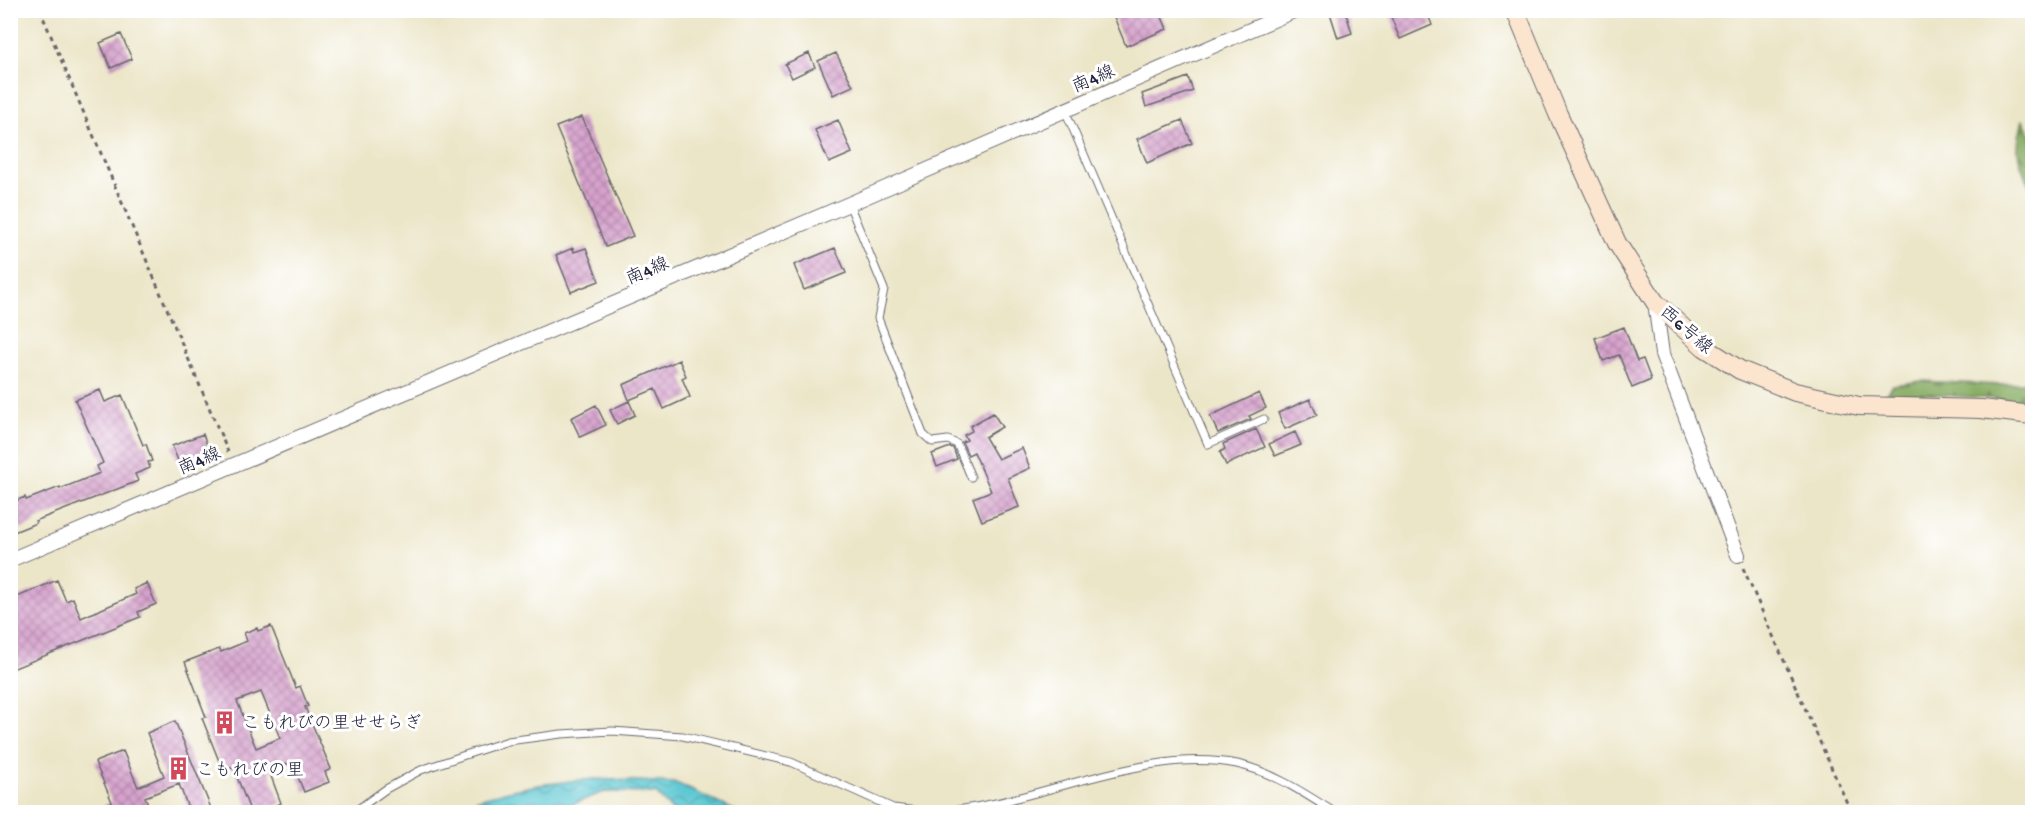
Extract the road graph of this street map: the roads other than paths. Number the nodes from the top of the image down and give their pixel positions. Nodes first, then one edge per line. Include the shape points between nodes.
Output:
1 (1296, 10) edge
2 (1515, 10) edge
3 (1065, 111) junction
4 (849, 204) junction
5 (1654, 302) junction
6 (2032, 415) edge
7 (1264, 419) dead end
8 (971, 477) dead end
9 (1738, 555) road end
10 (10, 560) edge
11 (354, 813) edge
12 (926, 813) edge
13 (933, 813) edge
14 (1334, 813) edge

1 - 3 street, 南4線
2 - 5 street, 西6号線 via 1617,243
3 - 4 street, 南4線
3 - 7 lane via 1208,444
4 - 8 lane via 884,289 878,318 924,434 932,442 948,440 957,444
4 - 10 street, 南4線
5 - 6 street, 西6号線 via 1704,347 1740,370 1795,392 1859,406 1981,409
5 - 9 street via 1662,354
11 - 12 lane via 421,770 508,741 612,731 683,736 791,762 893,808
13 - 14 lane via 961,811 1156,765 1199,761 1237,764 1271,775

